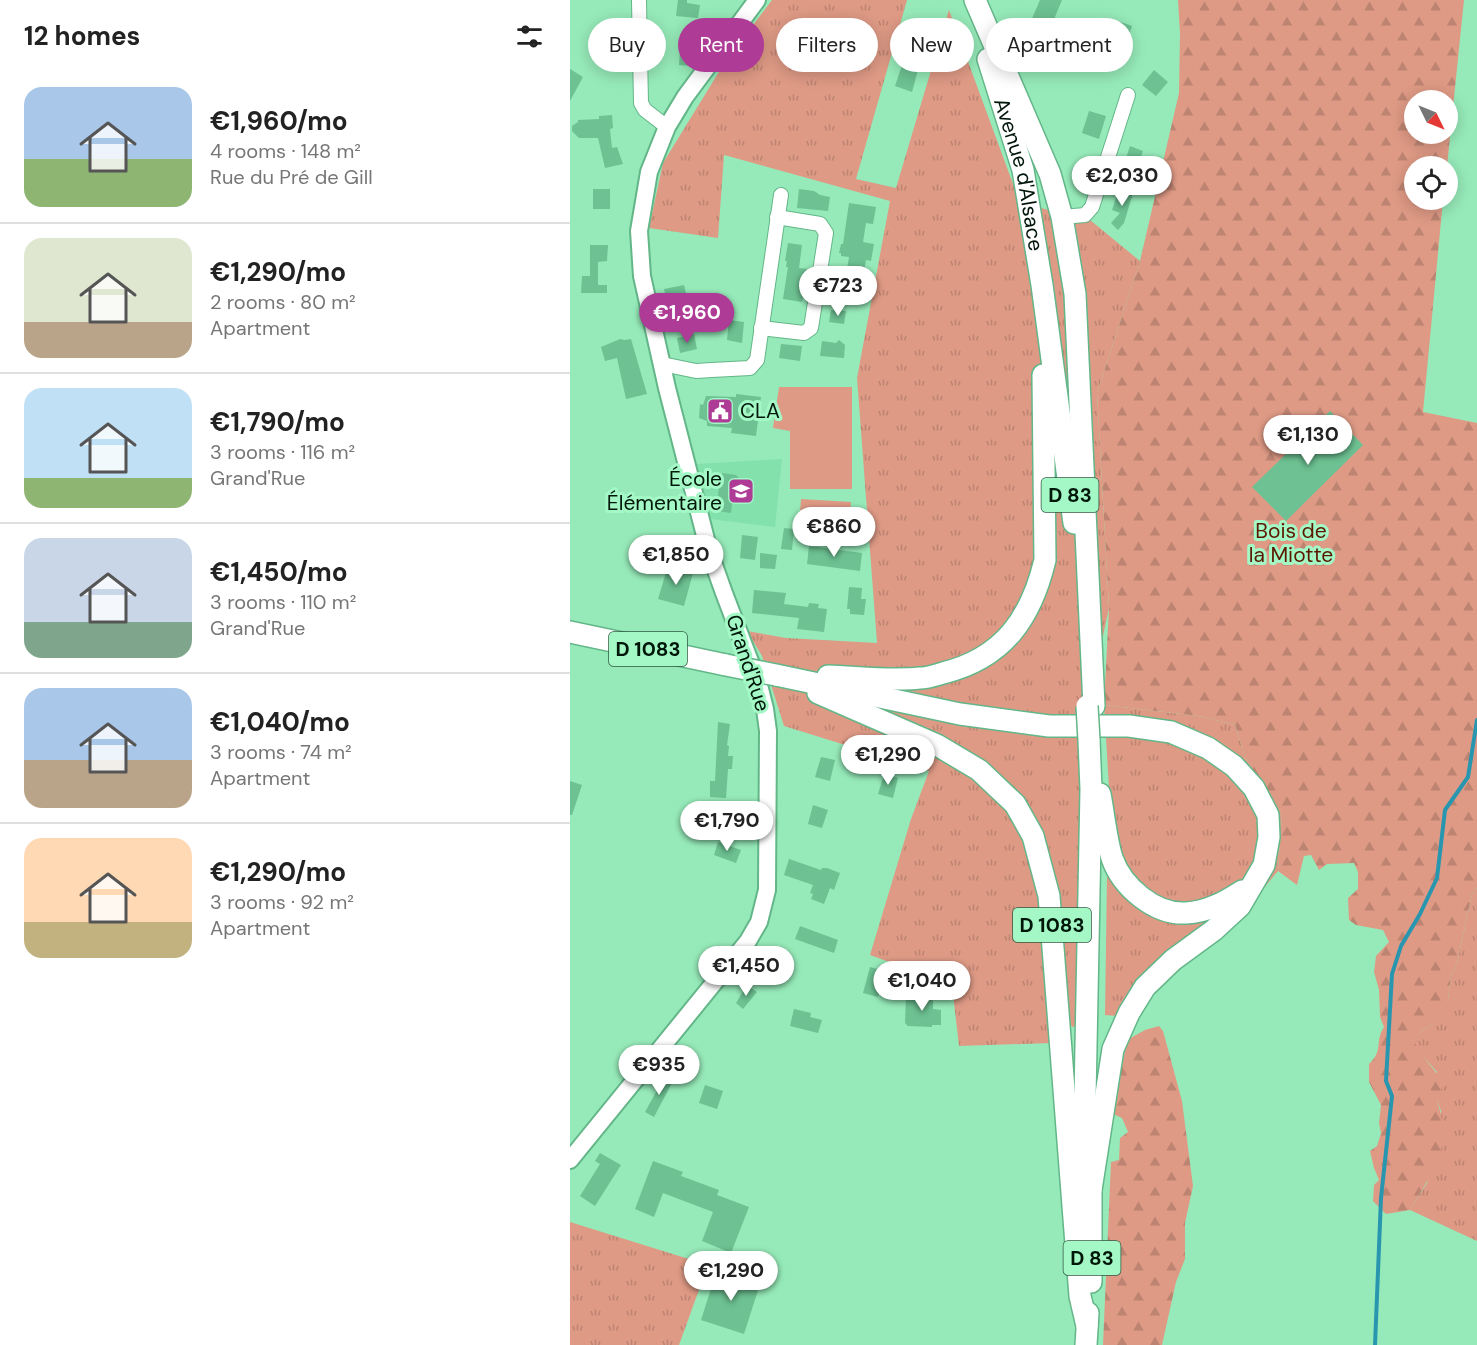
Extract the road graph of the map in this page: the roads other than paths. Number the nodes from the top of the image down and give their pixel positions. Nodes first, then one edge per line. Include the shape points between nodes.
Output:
1 (639, 0) edge
2 (757, 0) edge
3 (966, 0) edge
4 (975, 0) edge
5 (1128, 95) dead end
6 (667, 127) junction
7 (781, 195) dead end
8 (777, 217) junction
9 (1062, 217) junction
10 (1042, 285) junction
11 (761, 328) junction
12 (662, 364) junction
13 (570, 632) edge
14 (776, 675) junction
15 (1091, 706) junction
16 (1093, 739) junction
17 (1099, 791) junction
18 (1255, 882) junction
19 (1097, 1152) junction
20 (570, 1160) edge
21 (1091, 1190) junction
22 (1086, 1336) edge

1 - 6 street via 641,103
2 - 6 street, Grand'Rue
3 - 10 main road, Avenue d'Alsace / D 83 via 1023,170
4 - 9 main road, Avenue d'Alsace / D 83 via 1050,174
5 - 9 street via 1092,207 1085,215
6 - 12 street, Grand'Rue via 649,172 639,231 642,276
7 - 8 street
8 - 11 street
8 - 11 street via 820,224 826,233 811,328 804,333
9 - 15 main road, D 83 via 1075,294
10 - 14 main road, D 1083 via 1045,560 1038,589 1022,621 998,647 965,668 921,678
10 - 15 main road, D 83 via 1073,512
11 - 12 street via 757,360 750,368 696,371
12 - 20 street, Grand'Rue via 710,551 765,709 767,890 759,922 748,941
13 - 14 main road, D 1083, bridge
14 - 18 main road, D 1083 via 960,714 1049,726 1129,726 1172,732 1234,765 1254,788 1268,816 1269,837 1264,865
14 - 22 main road, D 1083 via 937,745 979,770 1015,804 1033,836 1049,896
15 - 16 main road, D 83, bridge
16 - 17 main road, D 83
16 - 21 main road, D 83 via 1084,1149
17 - 18 main road via 1112,859 1122,878 1140,897 1163,910 1186,913 1219,905
17 - 19 main road, D 83
18 - 19 main road, D 1083 via 1240,906 1145,987 1129,1013 1113,1049
19 - 21 main road, D 83
21 - 22 main road, D 83 via 1092,1269

